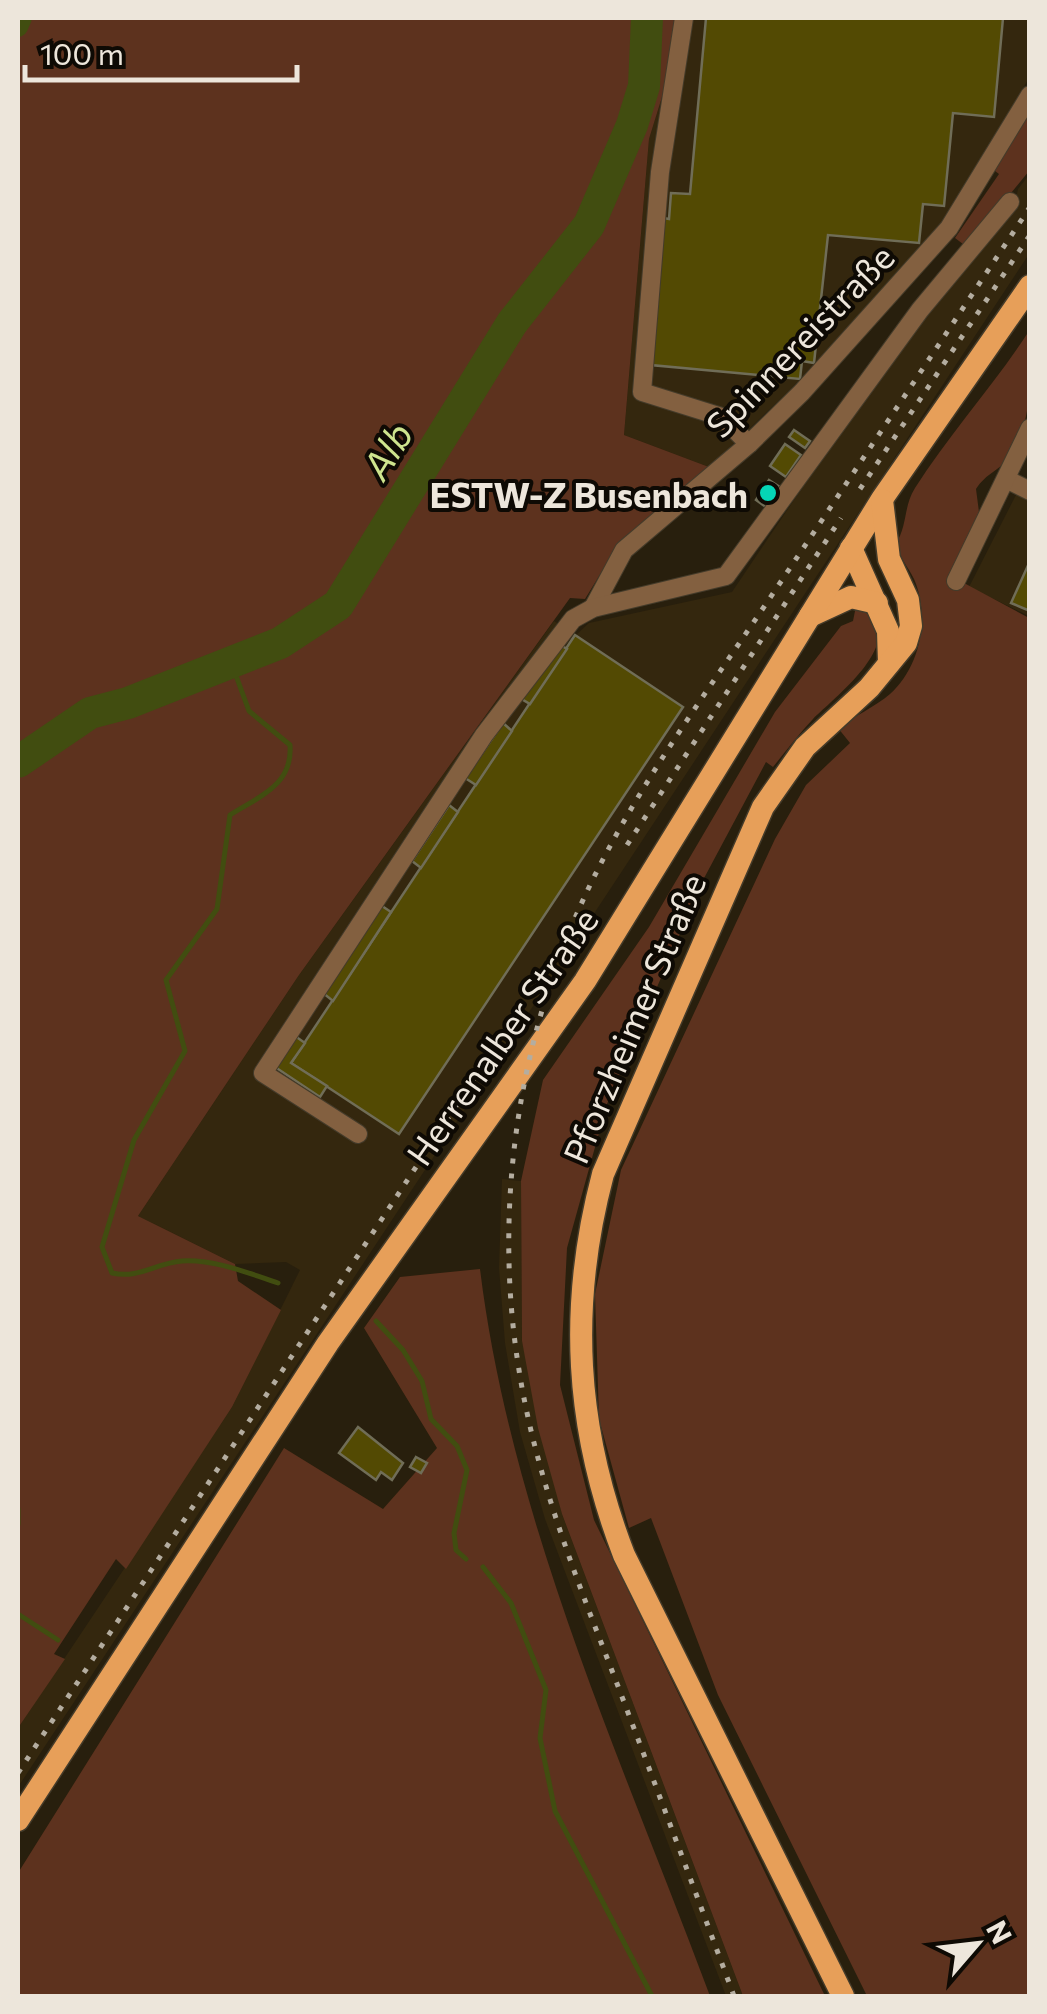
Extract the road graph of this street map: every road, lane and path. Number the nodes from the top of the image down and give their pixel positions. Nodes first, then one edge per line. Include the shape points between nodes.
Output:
1 (684, 18) edge
2 (1030, 95) edge
3 (1010, 202) dead end
4 (1030, 286) edge
5 (1030, 428) edge
6 (749, 444) junction
7 (1002, 488) junction
8 (1030, 491) edge
9 (882, 499) junction
10 (851, 548) junction
11 (889, 559) junction
12 (956, 581) dead end
13 (877, 603) junction
14 (594, 608) junction
15 (807, 618) junction
16 (889, 664) junction
17 (358, 1134) dead end
18 (18, 1820) edge
19 (843, 1996) edge

1 - 6 street via 660,172 642,392 722,417
2 - 6 street, Spinnereistraße via 949,228
3 - 14 street via 920,310 726,576
4 - 9 main road, Herrenalber Straße
5 - 7 street
6 - 14 street, Spinnereistraße via 624,550
7 - 8 street
7 - 12 street
9 - 10 main road, Herrenalber Straße
9 - 11 main road, Pforzheimer Straße
10 - 11 main road
10 - 13 main road
10 - 15 main road, Herrenalber Straße
11 - 16 main road, Pforzheimer Straße via 908,600 911,626
13 - 15 main road via 851,597
13 - 16 main road via 891,646
14 - 17 street via 564,627 484,735 262,1072
15 - 18 main road, Herrenalber Straße via 586,982 328,1343
16 - 19 main road, Pforzheimer Straße via 804,748 763,807 602,1174 586,1242 578,1324 584,1416 624,1555

